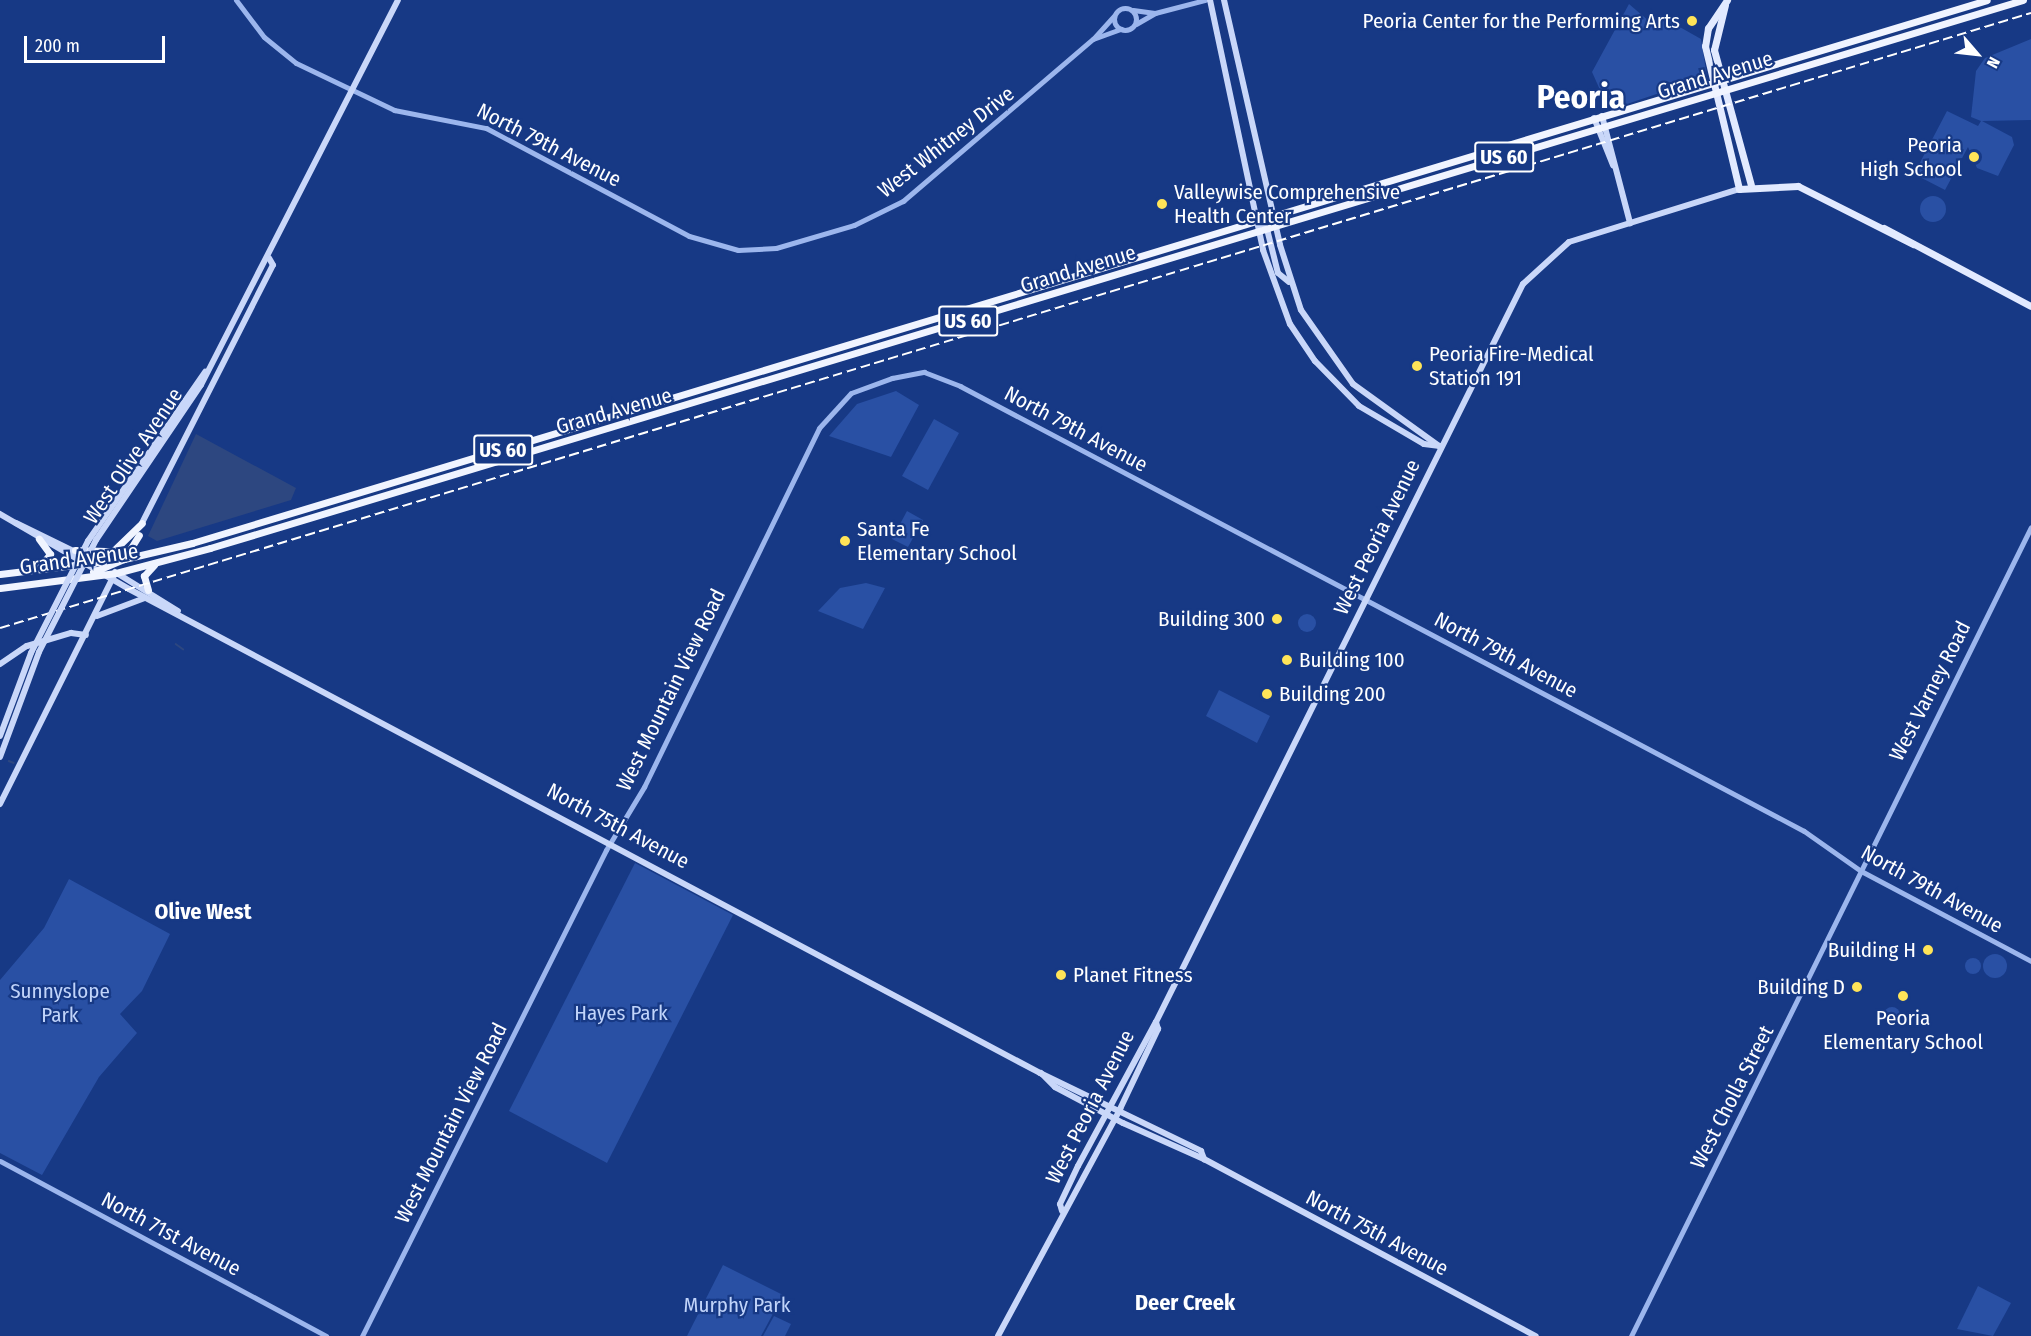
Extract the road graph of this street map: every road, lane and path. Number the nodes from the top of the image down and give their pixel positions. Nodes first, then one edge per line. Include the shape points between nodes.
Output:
1 (236, 0) edge
2 (398, 0) edge
3 (1205, 0) edge
4 (1210, 0) edge
5 (1224, 0) edge
6 (1987, 0) edge
7 (2023, 0) edge
8 (1726, 1) edge
9 (2011, 2) edge
10 (1133, 10) junction
11 (1155, 13) junction
12 (1115, 15) junction
13 (1136, 24) junction
14 (1120, 29) junction
15 (1857, 38) junction
16 (1093, 39) junction
17 (1861, 49) junction
18 (1717, 81) junction
19 (1723, 88) junction
20 (353, 91) junction
21 (1714, 91) junction
22 (1602, 116) junction
23 (1594, 118) junction
24 (1605, 126) junction
25 (1597, 129) junction
26 (1613, 165) junction
27 (1745, 187) junction
28 (1273, 214) junction
29 (1257, 219) junction
30 (1630, 223) junction
31 (1276, 227) junction
32 (1264, 231) junction
33 (732, 250) joint
34 (261, 281) junction
35 (1289, 282) junction
36 (2031, 306) edge
37 (1327, 354) junction
38 (1315, 361) junction
39 (207, 369) junction
40 (960, 386) joint
41 (1440, 446) junction
42 (507, 448) junction
43 (509, 459) junction
44 (0, 514) edge
45 (16, 523) junction
46 (142, 523) junction
47 (2031, 527) edge
48 (139, 535) junction
49 (39, 539) junction
50 (75, 550) junction
51 (157, 552) junction
52 (133, 557) junction
53 (124, 559) junction
54 (156, 563) junction
55 (87, 565) junction
56 (102, 569) junction
57 (32, 571) junction
58 (0, 574) edge
59 (114, 576) junction
60 (0, 588) edge
61 (148, 594) junction
62 (1366, 599) junction
63 (94, 619) junction
64 (86, 635) junction
65 (35, 652) junction
66 (0, 663) edge
67 (0, 736) edge
68 (0, 757) edge
69 (0, 804) edge
70 (611, 841) junction
71 (1861, 871) junction
72 (2031, 961) edge
73 (1156, 1022) junction
74 (1040, 1073) junction
75 (1110, 1104) junction
76 (1120, 1108) junction
77 (1105, 1113) junction
78 (1114, 1119) junction
79 (1179, 1150) junction
80 (1199, 1150) junction
81 (1204, 1159) junction
82 (0, 1161) edge
83 (1070, 1184) junction
84 (1079, 1189) junction
85 (1062, 1211) junction
86 (326, 1336) edge
87 (362, 1336) edge
88 (998, 1336) edge
89 (1536, 1336) edge
90 (1631, 1336) edge

1 - 20 street, North 79th Avenue via 278,51
2 - 20 main road
3 - 11 street, West Whitney Drive
4 - 29 main road
5 - 28 main road
6 - 15 highway, Grand Avenue / US 60
7 - 9 highway, Grand Avenue / US 60
8 - 18 main road via 1714,42
9 - 17 highway, Grand Avenue / US 60
10 - 11 street, West Whitney Drive
10 - 12 street, West Whitney Drive via 1122,8
10 - 13 street
11 - 13 street, West Whitney Drive
12 - 14 street
12 - 16 street, West Whitney Drive
13 - 14 street, West Whitney Drive
14 - 16 street, West Whitney Drive
15 - 17 highway
15 - 18 highway, Grand Avenue / US 60
16 - 33 street, West Whitney Drive via 903,201 854,225 776,248
17 - 19 highway, Grand Avenue / US 60
18 - 19 main road
18 - 21 main road
18 - 22 highway, Grand Avenue / US 60
19 - 21 highway, Grand Avenue / US 60
19 - 27 main road
20 - 33 street, North 79th Avenue via 394,110 486,128 689,236
20 - 34 main road via 269,258 273,265
21 - 24 highway, Grand Avenue / US 60
21 - 27 main road
22 - 23 highway, Grand Avenue / US 60
22 - 24 main road
23 - 25 main road
23 - 28 highway, Grand Avenue / US 60
24 - 25 highway, Grand Avenue / US 60
24 - 26 main road
25 - 26 main road
25 - 31 highway, Grand Avenue / US 60
26 - 30 main road
27 - 30 main road, West Peoria Avenue
27 - 36 main road via 1798,186
28 - 29 highway, Grand Avenue / US 60
28 - 31 main road
29 - 32 main road
29 - 42 highway, Grand Avenue / US 60
30 - 41 main road, West Peoria Avenue via 1569,242 1526,279
31 - 32 highway, Grand Avenue / US 60
31 - 35 main road
32 - 35 main road via 1278,273
32 - 38 main road via 1278,299
32 - 43 highway, Grand Avenue / US 60
34 - 39 main road, West Olive Avenue
34 - 46 main road, West Olive Avenue
35 - 37 main road
37 - 38 main road
37 - 41 main road via 1360,391
38 - 41 main road via 1367,412 1424,444
39 - 65 main road, West Olive Avenue, bridge via 96,540
39 - 65 main road, West Olive Avenue, bridge via 88,541
40 - 62 street, North 79th Avenue
40 - 70 street, West Mountain View Road via 924,372 892,378 851,393 827,416 644,788
41 - 62 main road, West Peoria Avenue
42 - 43 highway
42 - 51 highway, Grand Avenue / US 60
43 - 54 highway, Grand Avenue / US 60
44 - 45 main road
45 - 49 main road
45 - 50 main road
46 - 48 highway
46 - 50 highway via 113,551
47 - 71 street, West Varney Road
48 - 51 highway via 141,546
48 - 53 highway
49 - 55 main road
49 - 57 highway via 50,557
50 - 56 main road
51 - 52 highway, Grand Avenue / US 60
52 - 53 highway, Grand Avenue / US 60
52 - 59 highway
53 - 56 highway, Grand Avenue / US 60
54 - 59 highway, Grand Avenue / US 60
54 - 61 highway via 144,576
55 - 56 highway, Grand Avenue / US 60
55 - 57 highway, Grand Avenue / US 60
56 - 59 highway, Grand Avenue / US 60
56 - 60 highway, Grand Avenue
57 - 58 highway, Grand Avenue / US 60
59 - 61 main road, North 75th Avenue
59 - 63 main road
61 - 63 main road via 103,609
61 - 70 main road, North 75th Avenue
62 - 71 street, North 79th Avenue via 1804,831
62 - 73 main road, West Peoria Avenue
63 - 64 main road
64 - 66 main road via 71,633 27,646
64 - 69 main road
65 - 67 main road, West Olive Avenue
65 - 68 main road, West Olive Avenue
70 - 74 main road, North 75th Avenue
70 - 87 street, West Mountain View Road
71 - 72 street, North 79th Avenue
71 - 90 street, West Cholla Street
73 - 75 main road, West Peoria Avenue
73 - 76 main road, West Peoria Avenue via 1158,1029
74 - 75 main road, North 75th Avenue
74 - 77 main road, North 75th Avenue
75 - 76 main road, North 75th Avenue
75 - 77 main road, West Peoria Avenue
76 - 78 main road, West Peoria Avenue
76 - 80 main road, North 75th Avenue
77 - 78 main road, North 75th Avenue
77 - 83 main road, West Peoria Avenue
78 - 79 main road, North 75th Avenue
78 - 84 main road, West Peoria Avenue
79 - 80 main road
79 - 81 main road, North 75th Avenue
80 - 81 main road
81 - 89 main road, North 75th Avenue
82 - 86 street, North 71st Avenue
83 - 84 main road
83 - 85 main road, West Peoria Avenue
84 - 85 main road, West Peoria Avenue
85 - 88 main road, West Peoria Avenue

